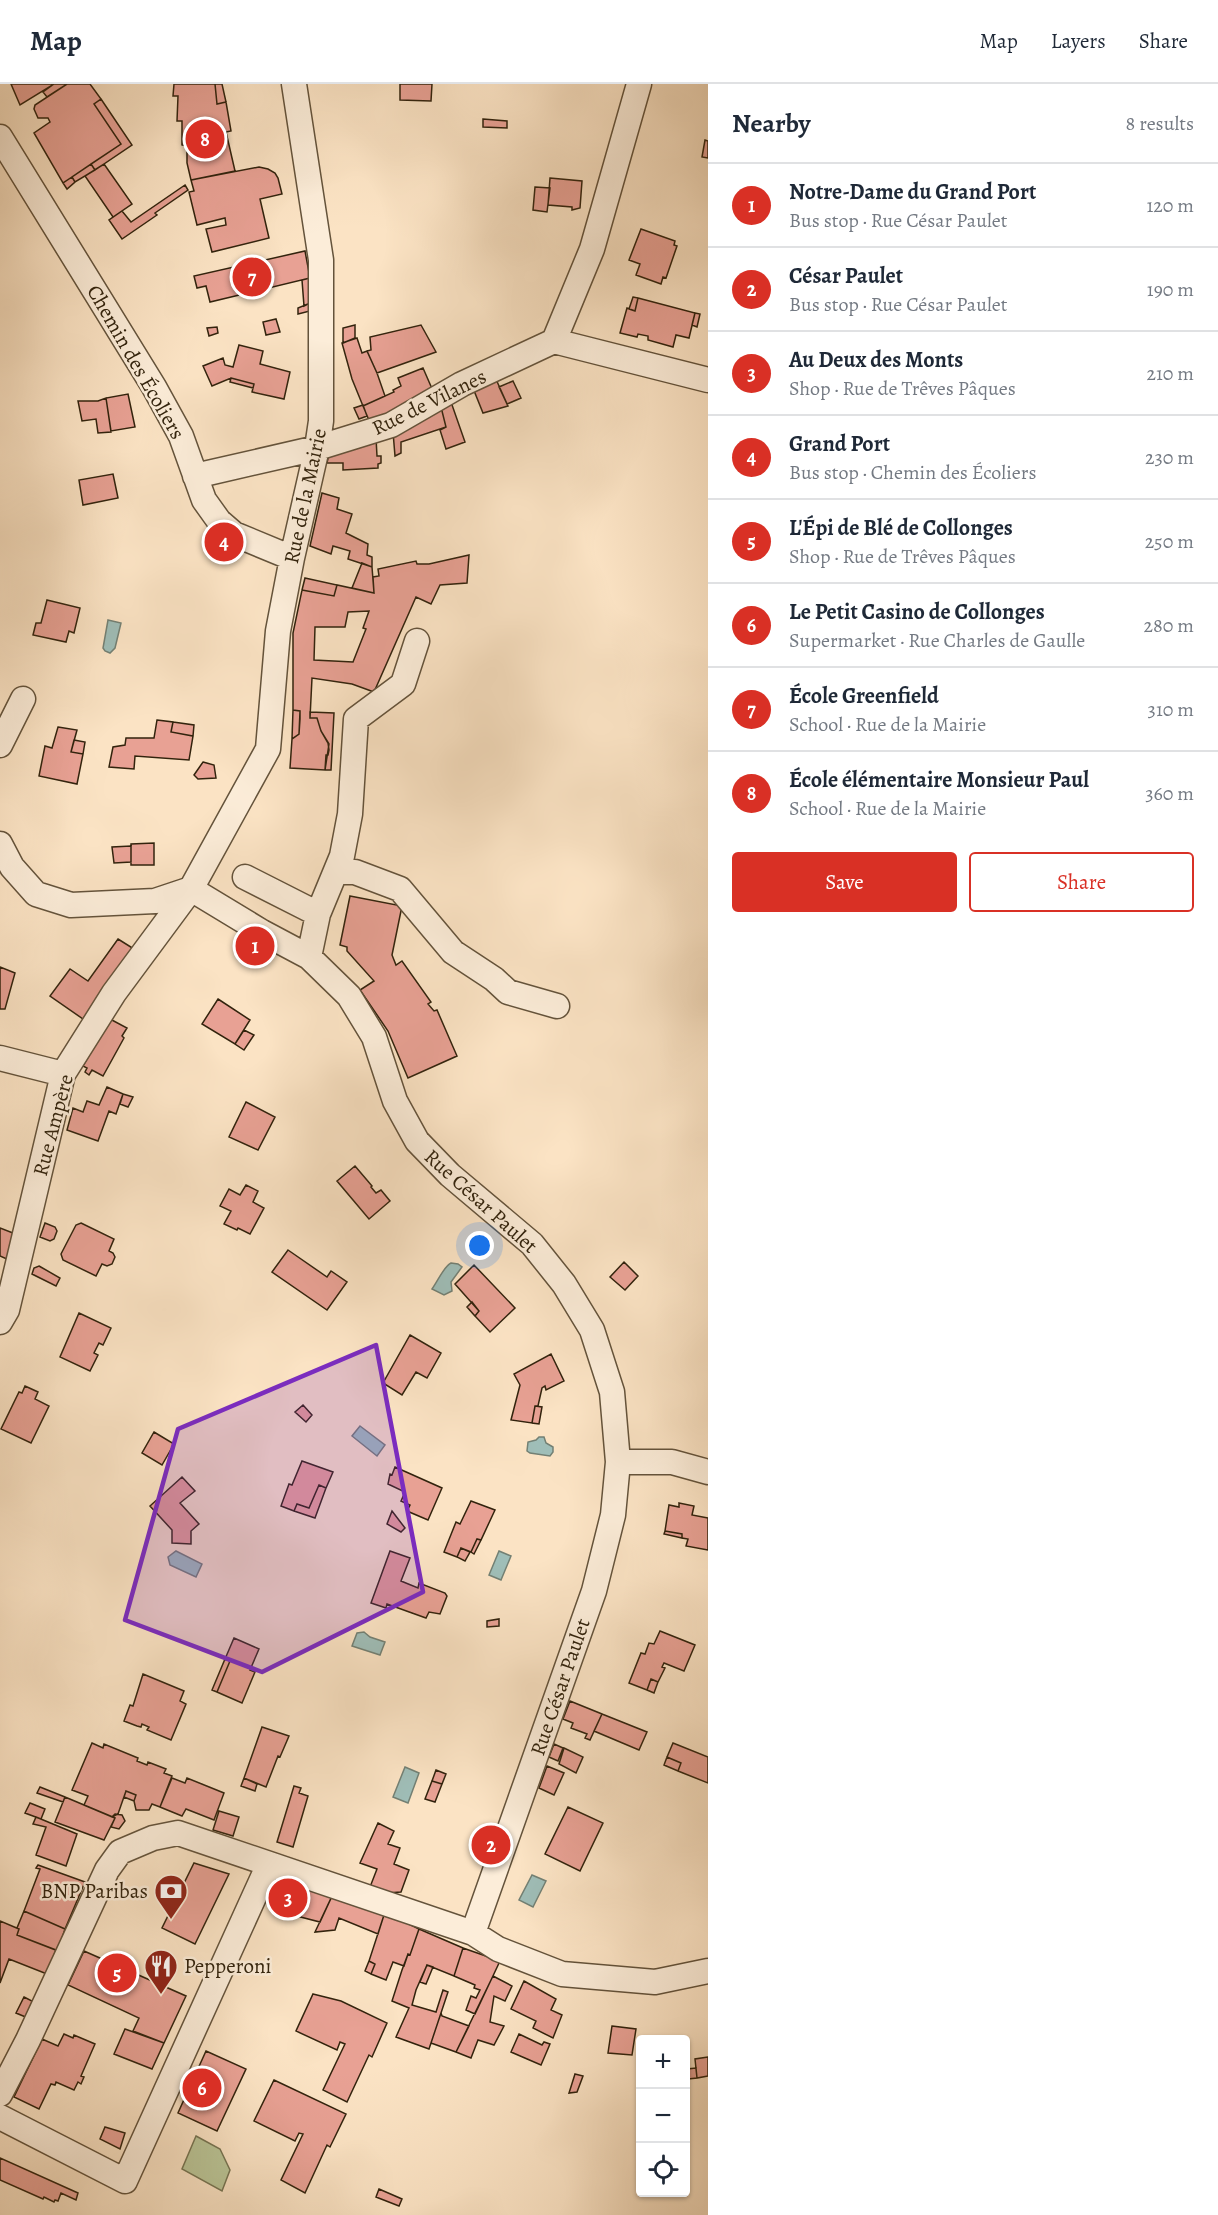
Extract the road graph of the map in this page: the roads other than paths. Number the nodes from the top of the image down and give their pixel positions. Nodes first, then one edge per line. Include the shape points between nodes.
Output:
1 (294, 84) edge
2 (639, 84) edge
3 (0, 137) edge
4 (554, 341) junction
5 (708, 380) edge
6 (317, 448) junction
7 (195, 476) junction
8 (292, 558) junction
9 (417, 641) dead end
10 (23, 699) dead end
11 (0, 745) edge
12 (0, 844) edge
13 (336, 872) junction
14 (245, 877) dead end
15 (191, 889) junction
16 (318, 914) junction
17 (309, 957) junction
18 (557, 1006) dead end
19 (0, 1058) edge
20 (63, 1074) junction
21 (0, 1322) edge
22 (618, 1462) junction
23 (708, 1472) edge
24 (269, 1864) junction
25 (473, 1933) junction
26 (708, 1971) edge
27 (0, 2094) edge
28 (0, 2117) edge

1 - 6 street, Rue de la Mairie via 321,260 321,421
2 - 4 street via 592,249
3 - 7 street, Chemin des Écoliers via 154,387 181,436
4 - 5 street
4 - 6 street, Rue de Vilanes via 462,384 391,425
6 - 7 street, Rue de Vilanes
6 - 8 street, Rue de la Mairie
7 - 8 street, Chemin des Écoliers via 204,500 234,534
8 - 15 street, Rue de la Mairie via 278,631 268,749
9 - 13 street via 403,684 356,719 350,814
10 - 11 street
12 - 15 street via 12,867 36,894 71,905 155,901
13 - 16 street
13 - 18 street via 355,872 400,889 453,952 508,992
14 - 16 street
15 - 17 street, Rue César Paulet
15 - 20 street, Rue Ampère via 114,993
16 - 17 street
17 - 22 street, Rue César Paulet via 360,1011 374,1037 395,1101 417,1141 450,1175 532,1244 564,1284 592,1330 612,1392
19 - 20 street
20 - 21 street, Rue Ampère via 7,1310
22 - 23 street via 672,1462
22 - 25 street, Rue César Paulet via 613,1515 594,1591
24 - 25 street
24 - 27 street via 178,1833 153,1838 120,1852 107,1870
24 - 28 street via 125,2181
25 - 26 street via 498,1949 562,1974 655,1982

